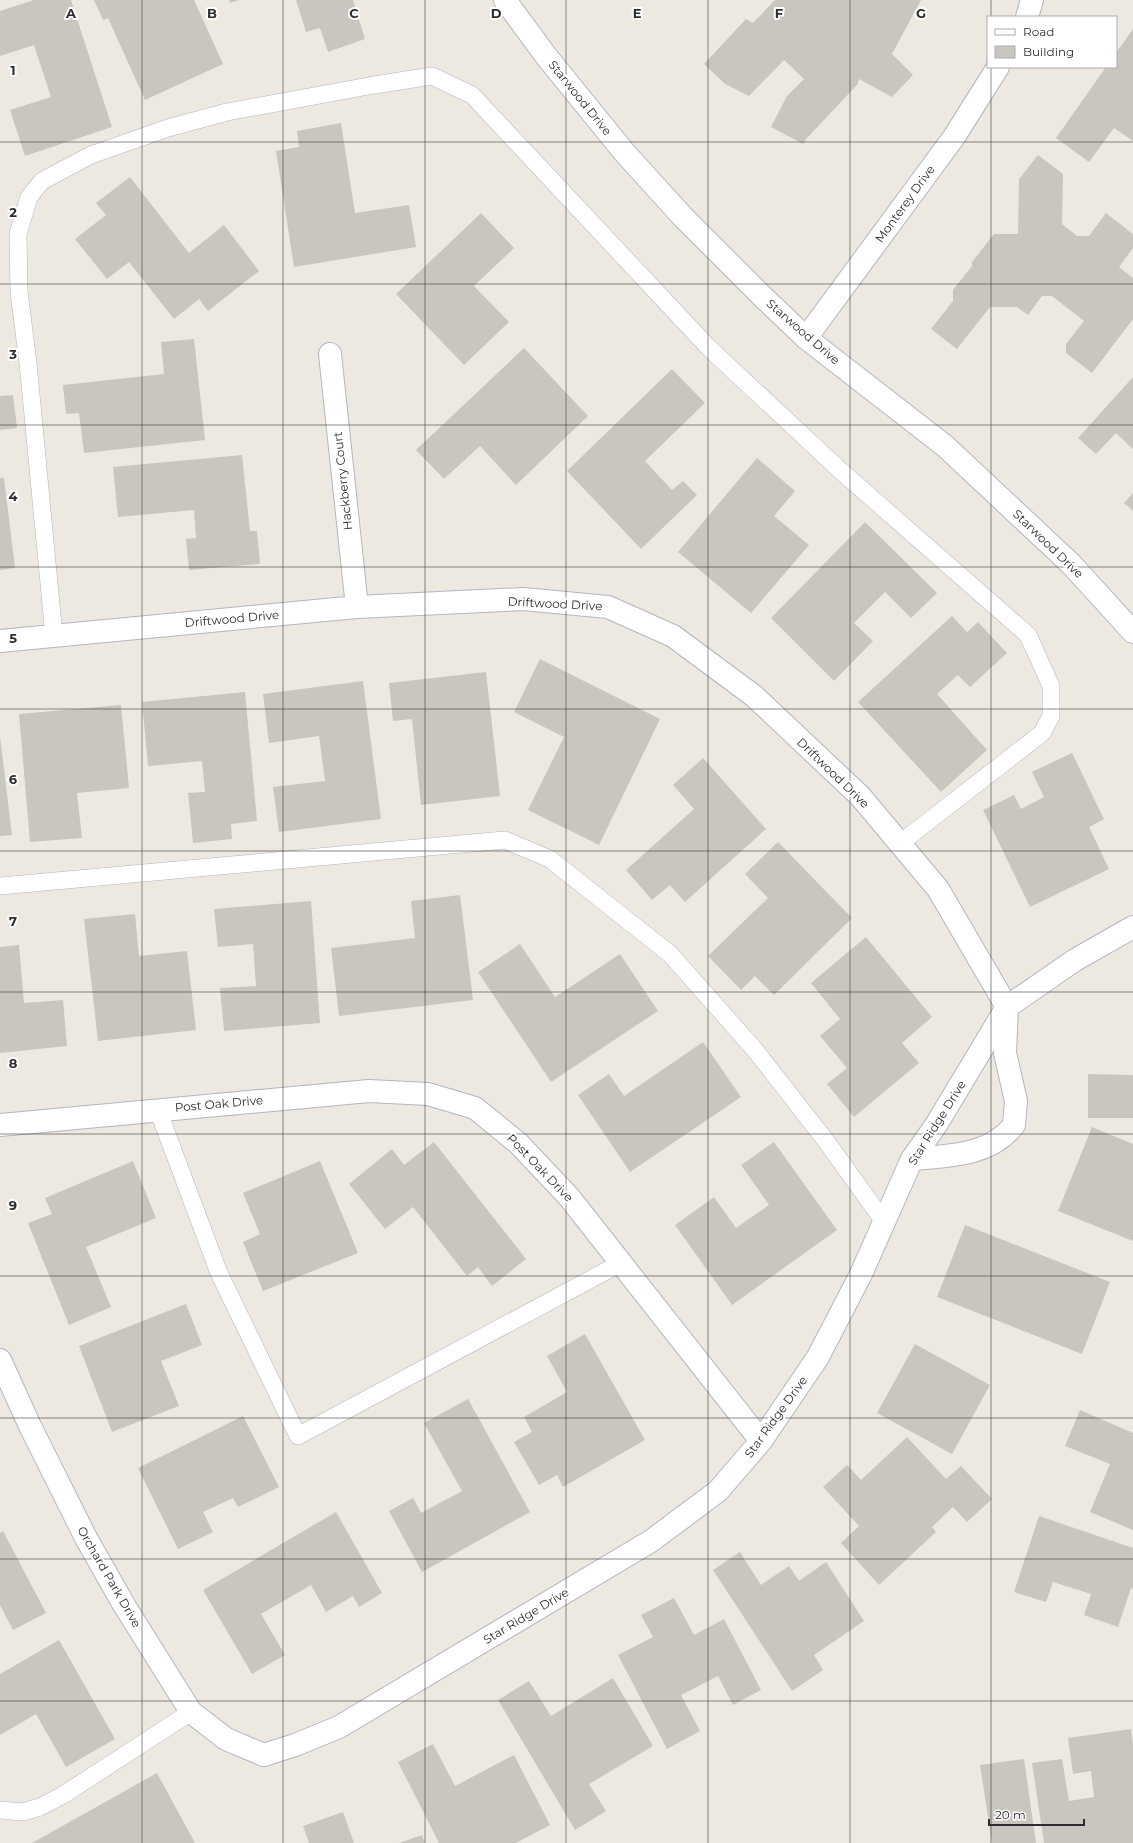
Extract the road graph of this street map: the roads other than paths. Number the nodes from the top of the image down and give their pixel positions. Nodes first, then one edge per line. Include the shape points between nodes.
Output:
1 (505, 0) edge
2 (1032, 0) edge
3 (1027, 16) edge
4 (997, 68) edge
5 (806, 338) junction
6 (330, 354) dead end
7 (357, 607) junction
8 (1133, 632) edge
9 (54, 636) junction
10 (0, 641) edge
11 (899, 844) junction
12 (0, 886) edge
13 (1133, 927) edge
14 (1006, 1007) junction
15 (158, 1110) junction
16 (0, 1125) edge
17 (912, 1159) junction
18 (885, 1223) junction
19 (621, 1263) junction
20 (0, 1360) edge
21 (761, 1441) junction
22 (191, 1712) junction
23 (264, 1755) joint
24 (0, 1810) edge

1 - 5 street, Starwood Drive via 546,56 624,152 684,217
2 - 3 street
4 - 5 street, Monterey Drive via 954,137
5 - 8 street, Starwood Drive via 945,446 1071,564
6 - 7 street, Hackberry Court
7 - 9 street, Driftwood Drive
7 - 11 street, Driftwood Drive via 523,599 608,607 673,636 754,696 860,796
9 - 10 street, Driftwood Drive
9 - 11 lane via 19,292 18,234 29,197 42,181 91,155 168,128 227,112 374,84 432,76 472,95 709,348 842,472 1028,635 1051,686 1051,716 1042,733
11 - 14 street, Driftwood Drive via 938,889
12 - 18 lane via 505,840 550,859 670,954 755,1050 826,1141
13 - 14 street, Star Ridge Drive via 1075,960
14 - 17 street, Star Ridge Drive via 936,1125
14 - 17 street via 1005,1053 1016,1101 1014,1125 998,1142 986,1147 943,1157
15 - 16 street, Post Oak Drive
15 - 19 street, Post Oak Drive via 369,1090 428,1094 475,1108 518,1143 569,1197
15 - 19 lane via 220,1273 298,1436
17 - 18 street, Star Ridge Drive
18 - 21 street, Star Ridge Drive via 818,1357
19 - 21 street, Post Oak Drive
20 - 22 street, Orchard Park Drive via 86,1538
21 - 23 street, Star Ridge Drive via 718,1491 652,1541 339,1727
22 - 23 street, Orchard Park Drive via 226,1739
22 - 24 lane via 64,1795 23,1812

